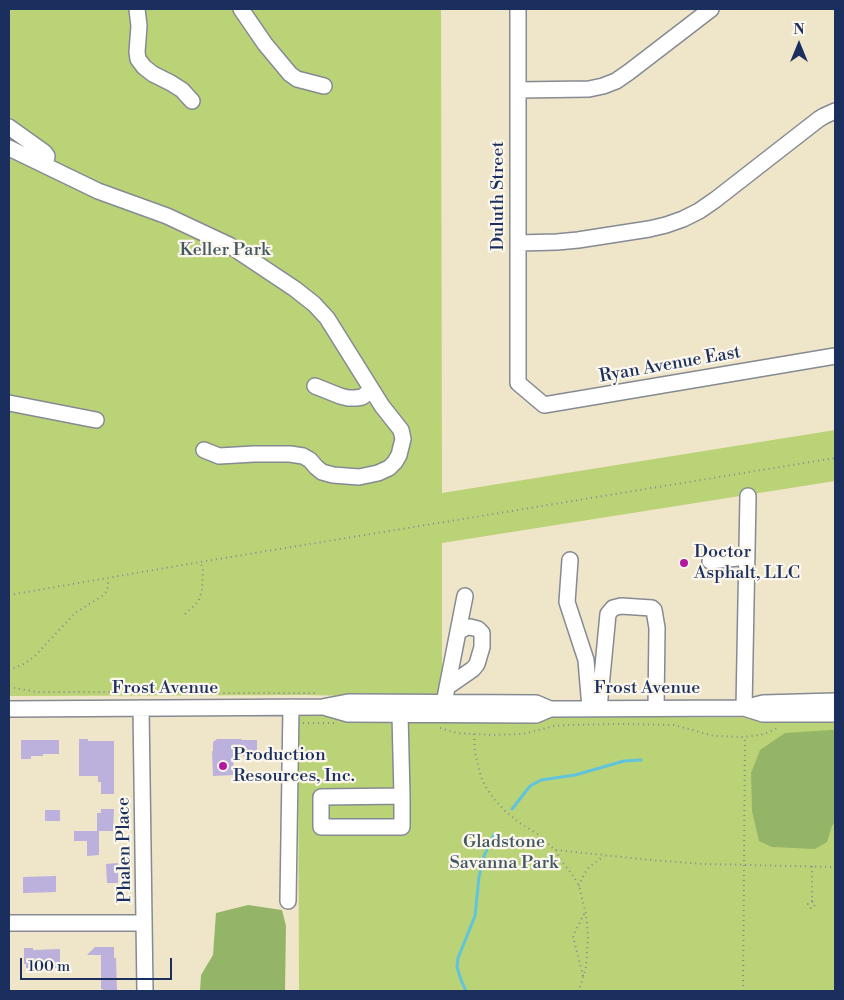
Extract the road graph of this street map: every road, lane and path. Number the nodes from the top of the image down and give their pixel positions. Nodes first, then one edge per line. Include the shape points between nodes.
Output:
1 (137, 9) edge
2 (241, 9) edge
3 (518, 9) edge
4 (711, 9) edge
5 (324, 86) dead end
6 (518, 90) junction
7 (192, 101) dead end
8 (835, 112) edge
9 (9, 127) edge
10 (9, 148) edge
11 (45, 165) junction
12 (518, 244) junction
13 (835, 356) edge
14 (518, 384) joint
15 (315, 386) dead end
16 (372, 390) junction
17 (9, 403) edge
18 (96, 420) dead end
19 (204, 450) dead end
20 (835, 458) edge
21 (748, 496) dead end
22 (747, 557) junction
23 (570, 560) dead end
24 (710, 561) dead end
25 (200, 562) junction
26 (108, 578) junction
27 (9, 595) edge
28 (465, 596) dead end
29 (185, 614) dead end
30 (458, 632) junction
31 (9, 670) edge
32 (9, 687) edge
33 (447, 687) junction
34 (323, 700) junction
35 (835, 701) edge
36 (444, 703) junction
37 (291, 707) junction
38 (141, 708) junction
39 (595, 708) junction
40 (656, 708) junction
41 (744, 708) junction
42 (9, 709) edge
43 (550, 709) junction
44 (400, 714) junction
45 (835, 714) edge
46 (291, 723) junction
47 (340, 724) dead end
48 (785, 725) dead end
49 (440, 728) dead end
50 (474, 734) junction
51 (745, 737) junction
52 (402, 796) junction
53 (556, 850) junction
54 (604, 856) junction
55 (744, 864) junction
56 (812, 866) junction
57 (835, 868) edge
58 (579, 886) junction
59 (288, 901) dead end
60 (812, 901) dead end
61 (585, 912) junction
62 (144, 923) junction
63 (9, 924) edge
64 (583, 977) junction
65 (144, 991) edge
66 (580, 991) edge
67 (743, 991) edge

1 - 7 street via 138,59 153,74 182,90
2 - 5 street via 290,74
3 - 6 street, Duluth Street
4 - 6 street via 629,72 603,86
6 - 12 street, Duluth Street
8 - 12 street via 819,119 716,200 683,219 666,225 578,240
9 - 11 street via 44,152 47,156
10 - 11 street
11 - 16 street via 98,191 207,234 295,289 327,318
12 - 14 street, Duluth Street
13 - 14 street, Ryan Avenue East via 544,405
15 - 16 street via 348,398 362,396
16 - 19 street via 401,430 403,439 395,462 378,473 359,477 333,475 322,472 303,456 219,456
17 - 18 street
20 - 25 path
21 - 22 street
22 - 24 street
22 - 41 street
23 - 39 street via 567,602 586,660
25 - 26 path
25 - 29 path via 203,569 202,591 198,602
26 - 27 path
26 - 31 path via 108,586 102,596 76,613 36,656
28 - 30 street
30 - 33 street
30 - 33 street via 470,627 478,628 482,633 482,647 473,669
32 - 34 path via 37,692 187,692
33 - 36 street
34 - 36 street, Frost Avenue
34 - 37 street, Frost Avenue
34 - 44 street, Frost Avenue via 348,714
35 - 41 street, Frost Avenue via 763,702
36 - 43 street, Frost Avenue via 536,703
37 - 38 street, Frost Avenue
37 - 46 street
38 - 42 street, Frost Avenue
38 - 62 street, Phalen Place
39 - 40 street, Frost Avenue
39 - 40 street via 608,614 621,606 654,610 657,628
39 - 43 street, Frost Avenue
40 - 41 street, Frost Avenue
41 - 45 street, Frost Avenue via 764,714
43 - 44 street, Frost Avenue via 536,715
44 - 52 street
46 - 47 path
46 - 59 street
48 - 51 path via 764,734
49 - 50 path
50 - 51 path via 523,734 554,726 619,724 674,725 714,736
50 - 53 path via 481,777 494,799
51 - 55 path
52 - 52 street via 402,827 321,827 321,797
53 - 54 path
53 - 58 path
54 - 55 path
54 - 58 path via 589,867
55 - 56 path
55 - 67 path
56 - 57 path
56 - 60 path
58 - 61 path
61 - 64 path via 588,930
61 - 64 path via 573,936
62 - 63 street
62 - 65 street, Phalen Place
64 - 66 path

